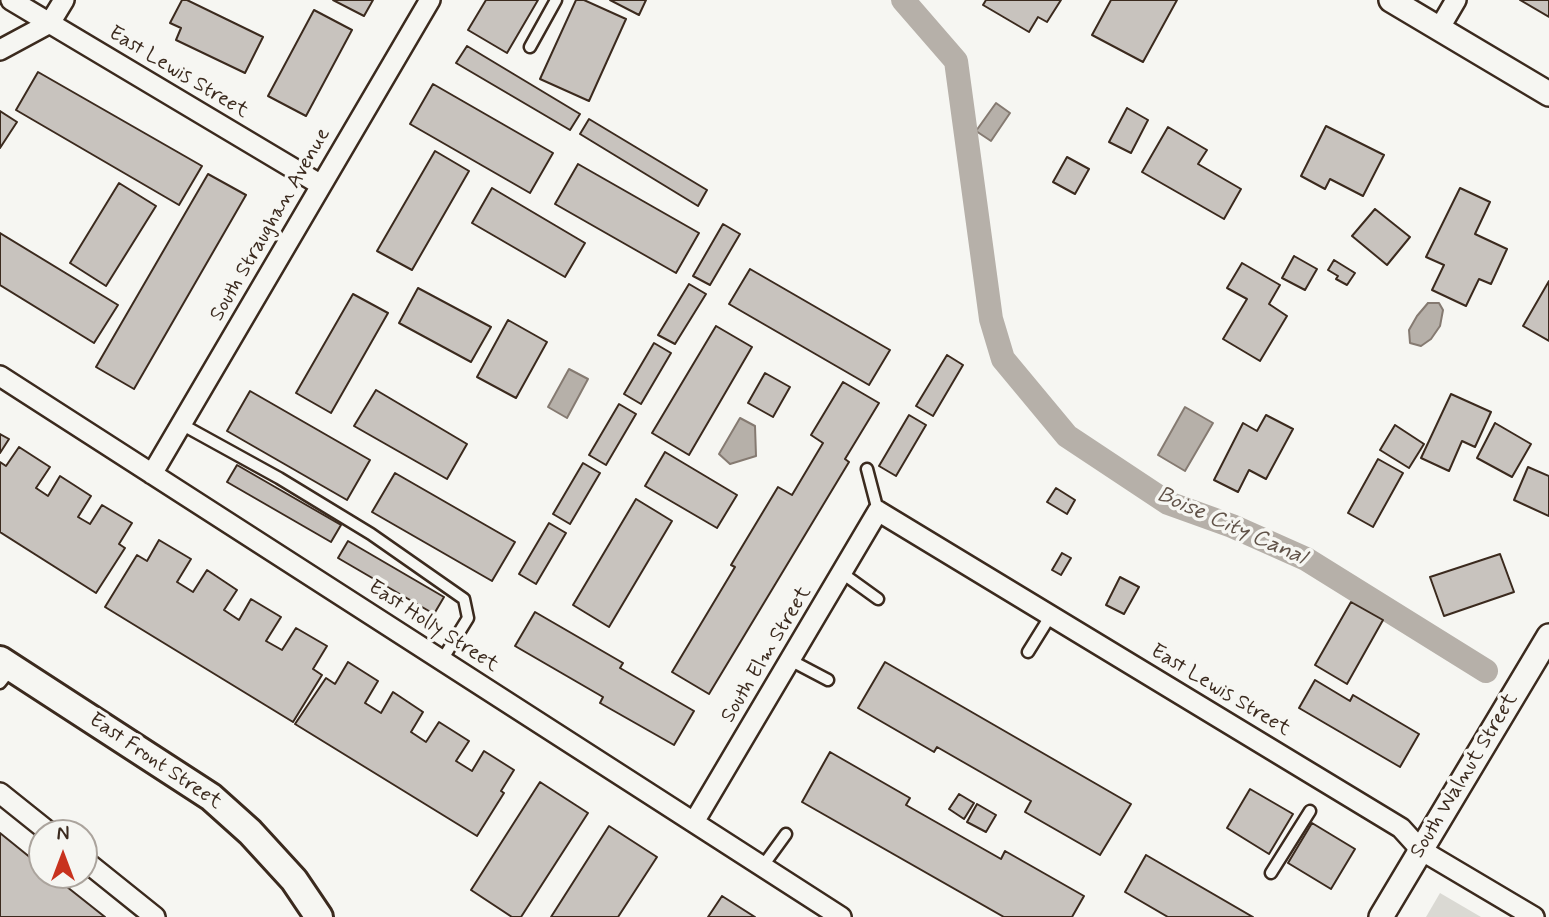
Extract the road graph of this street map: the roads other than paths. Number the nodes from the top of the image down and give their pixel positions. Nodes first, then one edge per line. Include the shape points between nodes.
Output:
1 (11, 0) edge
2 (64, 0) edge
3 (430, 0) edge
4 (555, 0) edge
5 (1391, 0) edge
6 (1456, 0) edge
7 (50, 23) junction
8 (1439, 29) junction
9 (530, 47) dead end
10 (0, 50) edge
11 (1549, 94) edge
12 (321, 185) junction
13 (0, 376) edge
14 (181, 424) junction
15 (867, 469) dead end
16 (152, 474) junction
17 (878, 511) junction
18 (842, 573) junction
19 (877, 600) dead end
20 (1051, 615) junction
21 (1549, 636) edge
22 (1028, 652) dead end
23 (442, 660) junction
24 (790, 660) junction
25 (4, 670) edge
26 (828, 680) dead end
27 (0, 793) edge
28 (1310, 811) dead end
29 (32, 819) edge
30 (694, 822) junction
31 (786, 834) dead end
32 (1421, 850) junction
33 (762, 867) junction
34 (98, 871) edge
35 (1271, 873) dead end
36 (155, 917) edge
37 (319, 917) edge
38 (841, 917) edge
39 (1381, 917) edge
40 (1534, 917) edge

1 - 7 street, East Lewis Street
2 - 7 street
3 - 12 street, South Straughan Avenue
4 - 9 lane
5 - 8 street
6 - 8 street
7 - 10 street
7 - 12 street, East Lewis Street
8 - 11 street
12 - 14 street, South Straughan Avenue
13 - 16 street, East Holly Street
14 - 16 street, South Straughan Avenue
14 - 23 lane via 371,534 464,600 468,618
15 - 17 lane
16 - 23 street, East Holly Street
17 - 18 street, South Elm Street
17 - 20 street, East Lewis Street
18 - 19 lane
18 - 24 street, South Elm Street
20 - 22 lane
20 - 32 street, East Lewis Street via 1401,828
21 - 32 street, South Walnut Street
23 - 30 street, East Holly Street
24 - 26 lane
24 - 30 street, South Elm Street
25 - 37 main road, East Front Street via 211,797 294,880
27 - 29 street
28 - 35 lane
30 - 33 street, East Holly Street
31 - 33 lane
32 - 39 street, South Walnut Street
32 - 40 street, East Lewis Street
33 - 38 street, East Holly Street
34 - 36 street

